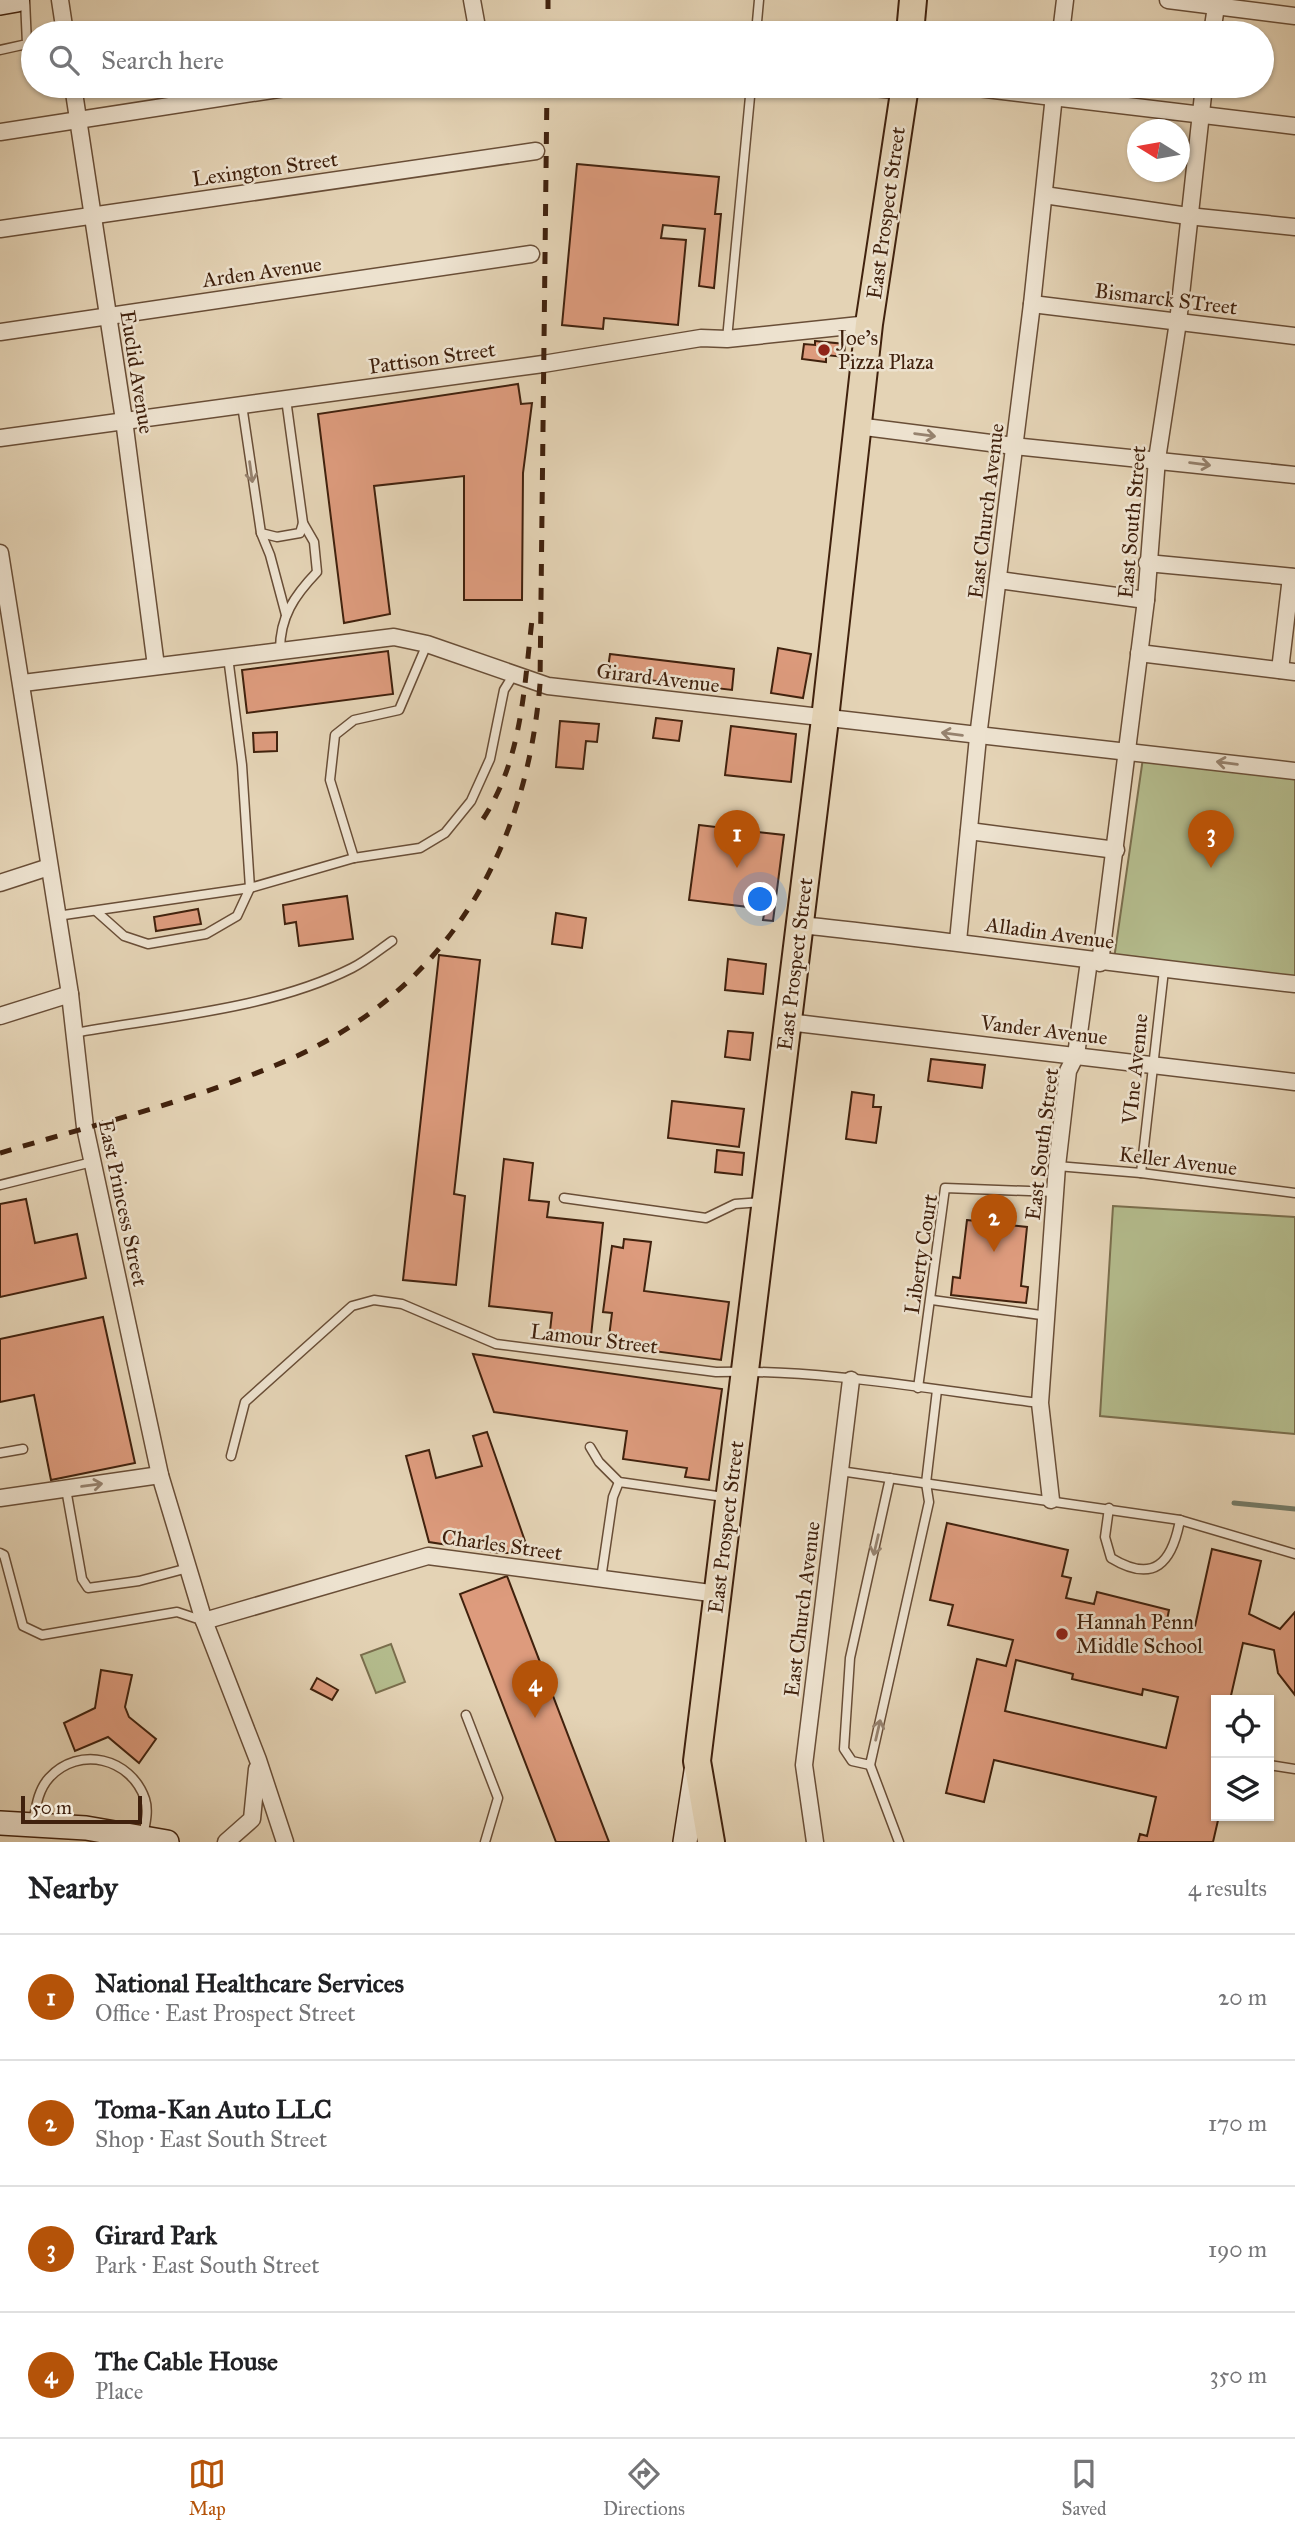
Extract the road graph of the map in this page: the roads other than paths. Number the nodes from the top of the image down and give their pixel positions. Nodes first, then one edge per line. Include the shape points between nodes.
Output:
1 (16, 0) edge
2 (25, 0) edge
3 (60, 0) edge
4 (472, 0) edge
5 (760, 0) edge
6 (914, 0) edge
7 (1065, 0) edge
8 (1168, 0) edge
9 (0, 3) edge
10 (1216, 3) edge
11 (1295, 16) edge
12 (26, 21) edge
13 (63, 21) edge
14 (476, 21) edge
15 (757, 21) edge
16 (911, 21) edge
17 (1062, 21) edge
18 (1214, 21) edge
19 (21, 45) edge
20 (0, 50) edge
21 (75, 98) edge
22 (216, 98) edge
23 (750, 98) edge
24 (903, 98) edge
25 (1053, 98) edge
26 (1096, 98) edge
27 (1202, 98) edge
28 (1199, 115) junction
29 (78, 118) junction
30 (1295, 126) edge
31 (0, 132) edge
32 (536, 151) dead end
33 (1044, 195) junction
34 (91, 216) junction
35 (1188, 216) junction
36 (1295, 227) edge
37 (0, 229) edge
38 (531, 254) dead end
39 (1032, 304) junction
40 (107, 316) junction
41 (1178, 322) junction
42 (869, 324) junction
43 (0, 332) edge
44 (1295, 336) edge
45 (727, 339) junction
46 (286, 399) junction
47 (242, 405) junction
48 (124, 420) junction
49 (857, 426) junction
50 (0, 438) edge
51 (1014, 446) junction
52 (1157, 459) junction
53 (1295, 475) edge
54 (303, 523) junction
55 (261, 533) junction
56 (0, 553) edge
57 (1147, 563) junction
58 (1293, 577) edge
59 (999, 580) junction
60 (1146, 600) junction
61 (286, 615) junction
62 (427, 644) junction
63 (280, 650) junction
64 (1139, 653) junction
65 (228, 657) junction
66 (156, 666) junction
67 (1287, 671) edge
68 (514, 674) junction
69 (23, 683) junction
70 (825, 719) junction
71 (978, 737) junction
72 (1128, 751) junction
73 (1295, 771) edge
74 (969, 831) junction
75 (1116, 850) junction
76 (354, 859) junction
77 (49, 867) junction
78 (0, 883) edge
79 (250, 888) junction
80 (97, 912) junction
81 (57, 916) junction
82 (800, 925) junction
83 (392, 941) dead end
84 (958, 941) junction
85 (1095, 962) junction
86 (1164, 970) junction
87 (1295, 984) edge
88 (70, 994) junction
89 (0, 1016) edge
90 (788, 1022) junction
91 (74, 1033) junction
92 (1076, 1055) junction
93 (1152, 1064) junction
94 (1295, 1082) edge
95 (92, 1162) junction
96 (1057, 1166) junction
97 (1141, 1173) junction
98 (0, 1185) edge
99 (1056, 1192) junction
100 (1295, 1193) edge
101 (564, 1198) dead end
102 (765, 1201) junction
103 (932, 1300) junction
104 (1048, 1315) junction
105 (746, 1371) junction
106 (851, 1380) junction
107 (918, 1388) junction
108 (937, 1390) junction
109 (1040, 1403) junction
110 (590, 1447) dead end
111 (23, 1449) dead end
112 (0, 1453) edge
113 (231, 1456) dead end
114 (840, 1471) junction
115 (160, 1475) junction
116 (890, 1478) junction
117 (619, 1482) junction
118 (926, 1483) junction
119 (66, 1489) junction
120 (0, 1498) edge
121 (730, 1498) junction
122 (1051, 1500) junction
123 (1109, 1508) junction
124 (1180, 1520) junction
125 (0, 1553) edge
126 (1295, 1555) edge
127 (188, 1569) junction
128 (601, 1579) junction
129 (718, 1594) junction
130 (204, 1621) junction
131 (466, 1715) dead end
132 (258, 1760) junction
133 (697, 1761) junction
134 (870, 1765) junction
135 (1274, 1766) edge
136 (1295, 1769) edge
137 (0, 1823) edge
138 (33, 1825) junction
139 (143, 1837) junction
140 (167, 1842) edge
141 (226, 1842) edge
142 (285, 1842) edge
143 (485, 1842) edge
144 (685, 1842) edge
145 (711, 1842) edge
146 (815, 1842) edge
147 (899, 1842) edge

1 - 9 street
2 - 12 lane
3 - 13 street
4 - 14 street
5 - 15 lane
6 - 16 main road
7 - 17 street
8 - 10 street
10 - 11 street
10 - 18 street
19 - 20 lane
21 - 29 street, Euclid Avenue
22 - 29 street
23 - 45 lane
24 - 42 main road, East Prospect Street
25 - 33 street, East Church Avenue
26 - 28 street
27 - 28 street, East South Street
28 - 30 street
28 - 35 street, East South Street
29 - 31 street
29 - 34 street, Euclid Avenue
32 - 34 street, Lexington Street
33 - 35 street
33 - 39 street, East Church Avenue
34 - 37 street, Lexington Street
34 - 40 street, Euclid Avenue
35 - 36 street
35 - 41 street, East South Street
38 - 40 street, Arden Avenue
39 - 41 street, Bismarck STreet
39 - 51 street, East Church Avenue
40 - 43 street, Arden Avenue
40 - 48 street, Euclid Avenue
41 - 44 street, Bismarck STreet
41 - 52 street, East South Street
42 - 45 street, Pattison Street
42 - 49 main road, East Prospect Street
45 - 46 street, Pattison Street via 701,338
46 - 47 street, Pattison Street
46 - 54 lane
47 - 48 street, Pattison Street
47 -> 55 lane
48 - 50 street, Pattison Street
48 - 66 street, Euclid Avenue
49 -> 51 street
49 - 70 main road, East Prospect Street
51 - 52 street
51 - 59 street, East Church Avenue
52 -> 53 street
52 - 57 street, East South Street
54 - 55 lane via 300,533 277,537
54 - 61 lane via 314,542 317,572
55 - 61 lane
56 - 69 street, East Princess Street
57 - 58 street
57 - 60 street, East South Street
58 - 67 street
59 - 60 street
59 - 71 street, East Church Avenue
60 - 64 street, East South Street
61 - 63 lane via 280,627
62 - 63 street, Girard Avenue via 394,637
62 - 68 street, Girard Avenue
62 - 76 lane via 399,710 354,720 335,735 330,780
63 - 65 street, Girard Avenue
64 - 67 street
64 - 72 street, East South Street
65 - 66 street, Girard Avenue
65 - 79 lane via 242,765
66 - 69 street, Girard Avenue
68 - 70 street, Girard Avenue via 548,686
68 - 76 lane via 504,690 490,759 471,801 445,833 421,848
69 - 77 street, East Princess Street
71 -> 70 street, Girard Avenue
70 - 82 main road, East Prospect Street
71 - 72 street, Girard Avenue
71 - 74 street, East Church Avenue
73 -> 72 street, Girard Avenue
72 - 75 street, East South Street
74 - 75 street
74 - 84 street, East Church Avenue
75 - 85 street, East South Street
76 - 79 lane
77 - 78 street
77 - 81 street, East Princess Street
79 - 80 lane
79 - 80 lane via 237,916 206,934 148,944 124,936
80 - 81 lane
81 - 88 street, East Princess Street
82 - 84 street, Alladin Avenue
82 - 90 main road, East Prospect Street
83 - 91 lane via 352,968 295,990
84 - 85 street, Alladin Avenue
85 - 86 street, Alladin Avenue
85 - 92 street, East South Street
86 - 87 street, Alladin Avenue
86 - 93 lane, VIne Avenue
88 - 89 street
88 - 91 street, East Princess Street
90 - 92 street, Vander Avenue
90 - 102 main road, East Prospect Street
91 - 95 street, East Princess Street
92 - 93 street, Vander Avenue
92 - 96 street, East South Street via 1068,1071
93 - 94 street, Vander Avenue
93 - 97 lane, VIne Avenue
95 - 98 lane
95 - 115 street, East Princess Street
96 - 97 lane, Keller Avenue
96 - 99 street, East South Street
97 - 100 lane, Keller Avenue
99 - 103 lane, Liberty Court via 945,1188
99 - 104 street, East South Street
101 - 102 lane via 706,1217 735,1205
102 - 105 main road, East Prospect Street
103 - 104 lane
103 - 107 lane, Liberty Court
104 - 109 street, East South Street
105 - 106 lane, Lamour Street
105 - 113 lane, Lamour Street via 716,1372 496,1344 402,1304 374,1300 352,1306 244,1402
105 - 121 main road, East Prospect Street
106 - 107 lane, Lamour Street
106 - 114 street, East Church Avenue
107 - 108 lane, Lamour Street
108 - 109 lane, Lamour Street
108 - 118 lane
109 - 122 street, East South Street
110 - 117 lane
111 - 112 lane
114 - 116 lane
114 - 146 street, East Church Avenue via 804,1765
119 -> 115 street
115 - 127 street, East Princess Street
116 - 118 lane
116 -> 134 lane via 850,1658 847,1697 844,1749 852,1760
117 - 121 lane
117 - 128 lane
118 - 122 lane
134 -> 118 lane via 929,1502
119 - 120 street
119 - 127 lane via 82,1579 88,1588
121 - 129 main road, East Prospect Street
122 - 123 lane
123 - 124 lane
123 - 124 lane via 1105,1537 1111,1558 1126,1567 1146,1570 1163,1564 1175,1546
124 - 126 lane
125 - 130 lane via 23,1626 42,1635 177,1612
127 - 130 street, East Princess Street
128 - 129 street, Charles Street
128 - 130 street, Charles Street via 428,1556
129 - 133 main road, East Prospect Street
130 - 132 street, East Princess Street
131 - 143 lane via 498,1798
132 - 141 street via 252,1819
132 - 142 street, East Princess Street
133 - 144 street, East Prospect Street
133 - 145 main road
134 - 147 lane
135 - 136 lane
137 - 138 street
138 - 139 street
138 - 139 lane via 36,1802 50,1777 68,1762 103,1760 120,1766 146,1800
139 - 140 street

